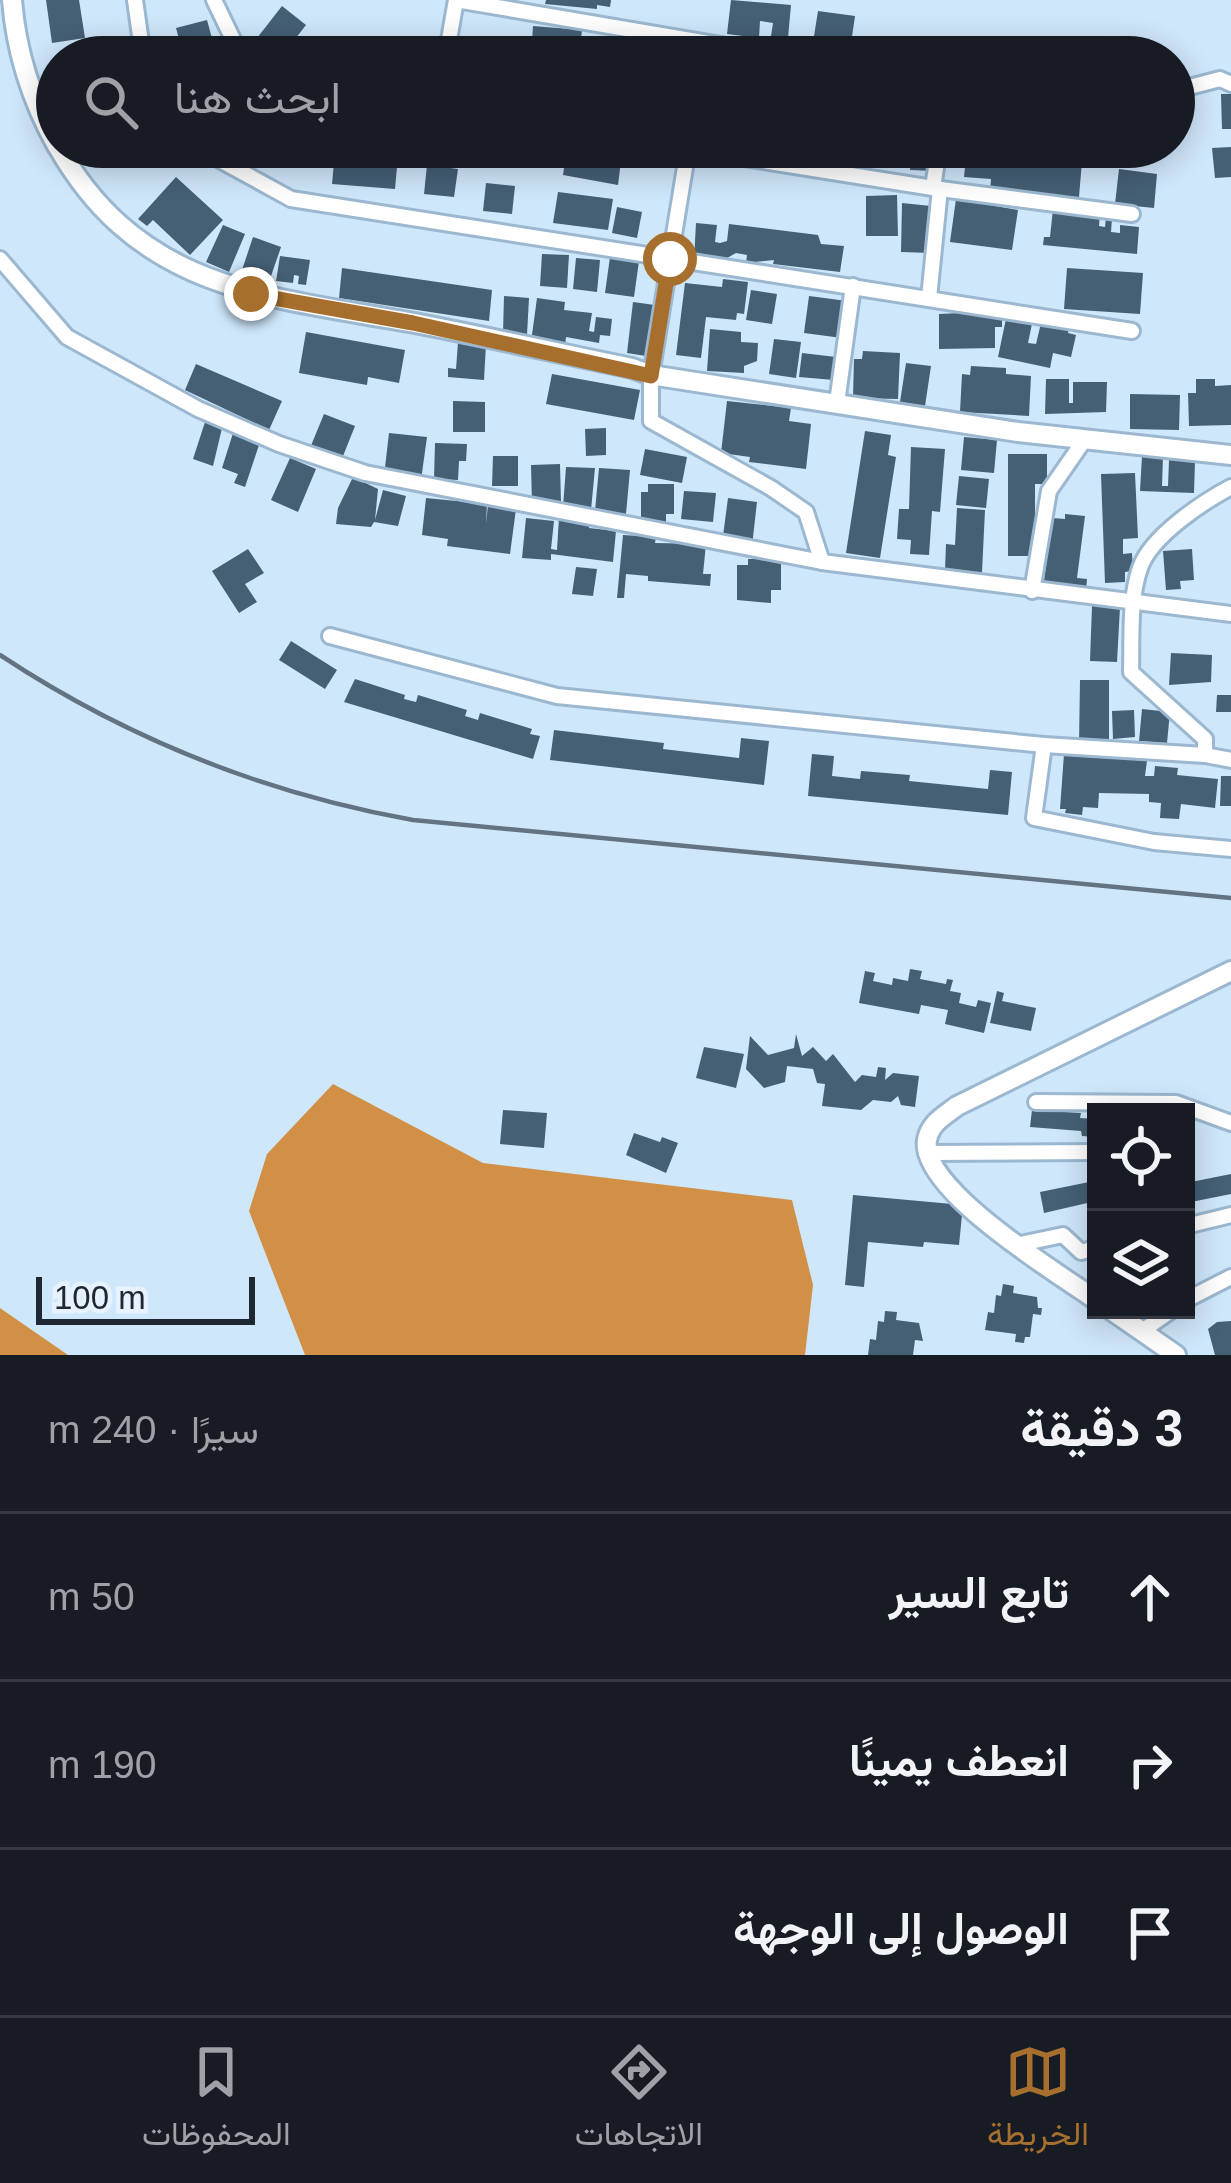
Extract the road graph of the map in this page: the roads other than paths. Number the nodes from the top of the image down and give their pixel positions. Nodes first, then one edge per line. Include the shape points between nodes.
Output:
1 (12, 0) edge
2 (135, 0) edge
3 (214, 0) edge
4 (456, 0) edge
5 (140, 36) edge
6 (231, 36) edge
7 (450, 36) edge
8 (667, 36) edge
9 (1231, 84) edge
10 (1195, 86) edge
11 (36, 102) edge
12 (71, 168) edge
13 (234, 168) edge
14 (679, 168) edge
15 (806, 168) edge
16 (938, 168) edge
17 (937, 189) junction
18 (1132, 214) dead end
19 (0, 259) edge
20 (670, 259) junction
21 (853, 286) junction
22 (929, 298) junction
23 (1132, 331) dead end
24 (651, 376) junction
25 (837, 403) junction
26 (1085, 439) junction
27 (1231, 455) edge
28 (1231, 487) edge
29 (822, 562) junction
30 (1032, 591) junction
31 (1134, 602) junction
32 (1231, 614) edge
33 (330, 636) dead end
34 (1044, 745) junction
35 (1205, 755) junction
36 (1231, 760) edge
37 (1231, 848) edge
38 (1231, 970) edge
39 (1036, 1102) dead end
40 (1231, 1123) edge
41 (1087, 1152) edge
42 (926, 1153) junction
43 (1231, 1215) edge
44 (1195, 1224) edge
45 (1016, 1244) junction
46 (1087, 1250) edge
47 (1231, 1277) edge
48 (1087, 1294) edge
49 (1195, 1295) edge
50 (1124, 1319) edge
51 (1159, 1319) edge
52 (1142, 1331) junction
53 (1176, 1355) edge

1 - 11 street
2 - 5 street
3 - 6 street
4 - 7 street
4 - 8 street
9 - 10 street
12 - 24 street via 90,198 156,254 251,294
13 - 20 street via 291,199
14 - 20 street
15 - 17 street
16 - 17 street
17 - 18 street
17 - 22 street
19 - 29 street via 67,337 279,444 365,473
20 - 21 street
20 - 24 street
21 - 22 street
21 - 25 street
22 - 23 street
24 - 25 street
24 - 29 street via 651,422 806,512
25 - 26 street
26 - 27 street
26 - 30 street via 1049,491
28 - 31 street via 1192,507 1141,563
29 - 30 street
30 - 31 street
31 - 32 street
31 - 35 street via 1131,672 1205,739
33 - 34 street via 557,696
34 - 35 street
34 - 37 street via 1034,818
35 - 36 street
38 - 42 street via 957,1106 934,1123
39 - 40 street via 1176,1103
41 - 42 street
42 - 45 street via 951,1190
43 - 44 street
45 - 46 street via 1063,1235
45 - 48 street
47 - 49 street
50 - 52 street
51 - 52 street
52 - 53 street

